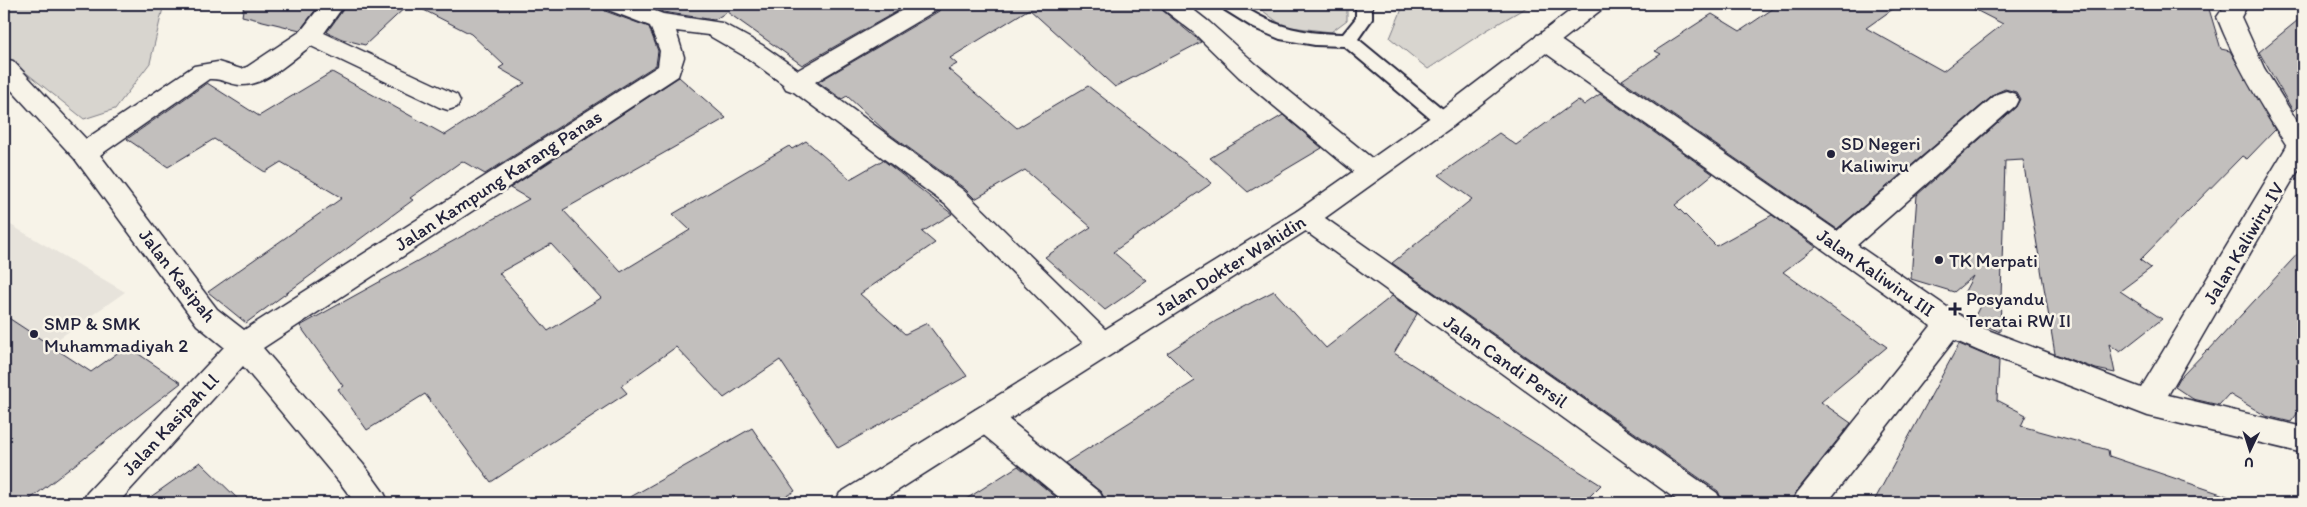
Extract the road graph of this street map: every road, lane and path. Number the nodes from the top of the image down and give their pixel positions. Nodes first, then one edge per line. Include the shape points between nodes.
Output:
1 (334, 4) edge
2 (614, 4) edge
3 (930, 4) edge
4 (1172, 4) edge
5 (1364, 4) edge
6 (2237, 4) edge
7 (1231, 5) edge
8 (1587, 5) edge
9 (660, 21) junction
10 (310, 36) junction
11 (1348, 40) junction
12 (1545, 41) junction
13 (4, 67) edge
14 (795, 83) junction
15 (2006, 100) dead end
16 (448, 101) dead end
17 (1444, 120) junction
18 (2302, 146) edge
19 (84, 153) junction
20 (1370, 171) junction
21 (1306, 218) junction
22 (1839, 245) junction
23 (1950, 323) junction
24 (1103, 345) junction
25 (243, 346) junction
26 (2148, 403) junction
27 (986, 420) junction
28 (2303, 440) edge
29 (860, 501) edge
30 (98, 503) edge
31 (373, 503) edge
32 (1089, 503) edge
33 (1706, 503) edge
34 (1808, 503) edge

1 - 10 main road
2 - 9 main road
3 - 14 main road
4 - 20 main road
5 - 11 lane via 1364,19
6 - 18 main road, Jalan Kaliwiru IV via 2229,17 2241,48 2257,81
7 - 11 lane via 1293,38
8 - 12 main road, Jalan Dokter Wahidin
9 - 14 main road via 714,28 754,51
9 - 25 main road, Jalan Kampung Karang Panas via 673,51 669,70
10 - 16 main road
10 - 19 main road via 246,76 218,70 203,72
11 - 17 lane
12 - 17 main road, Jalan Dokter Wahidin
12 - 22 main road, Jalan Kaliwiru III
13 - 19 main road, Jalan Kasipah
14 - 24 main road via 954,197
15 - 22 main road
17 - 20 main road, Jalan Dokter Wahidin
18 - 26 main road, Jalan Kaliwiru IV
19 - 25 main road, Jalan Kasipah via 207,317
20 - 21 main road, Jalan Dokter Wahidin
21 - 24 main road, Jalan Dokter Wahidin
21 - 33 main road, Jalan Candi Persil
22 - 23 main road, Jalan Kaliwiru III
23 - 26 main road, Jalan Kaliwiru III via 1989,343
23 - 34 main road
24 - 27 main road, Jalan Dokter Wahidin
25 - 30 main road, Jalan Kasipah Ll
25 - 31 main road, Jalan Kasipah
26 - 28 main road, Jalan Kaliwiru III
27 - 29 main road, Jalan Dokter Wahidin
27 - 32 main road

